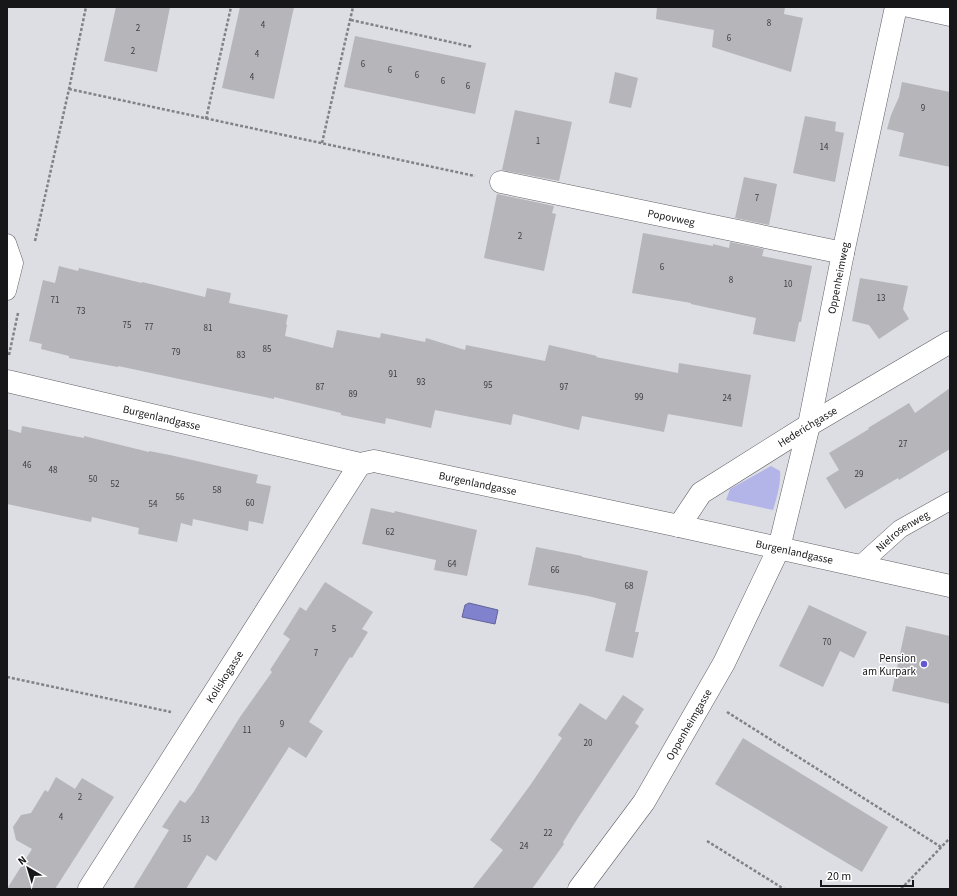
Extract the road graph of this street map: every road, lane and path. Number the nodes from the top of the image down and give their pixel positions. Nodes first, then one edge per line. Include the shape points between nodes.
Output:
1 (86, 7) edge
2 (231, 7) edge
3 (354, 7) edge
4 (896, 7) edge
5 (904, 7) edge
6 (950, 17) edge
7 (350, 20) junction
8 (473, 47) dead end
9 (69, 89) junction
10 (206, 119) junction
11 (322, 143) junction
12 (490, 179) joint
13 (35, 241) dead end
14 (7, 243) edge
15 (843, 253) junction
16 (7, 291) edge
17 (19, 310) dead end
18 (950, 342) edge
19 (9, 355) dead end
20 (7, 381) edge
21 (808, 425) junction
22 (360, 464) junction
23 (950, 501) edge
24 (679, 526) junction
25 (779, 548) junction
26 (859, 566) junction
27 (950, 586) edge
28 (7, 677) edge
29 (727, 712) dead end
30 (177, 714) dead end
31 (950, 838) edge
32 (707, 841) dead end
33 (941, 847) junction
34 (89, 889) edge
35 (579, 889) edge
36 (784, 889) edge
37 (901, 889) edge

1 - 9 path
2 - 10 path
3 - 7 path
4 - 15 street, Oppenheimweg
5 - 6 lane
7 - 8 path
7 - 11 path
9 - 10 path
9 - 13 path
10 - 11 path
11 - 12 path
12 - 15 street, Popovweg
14 - 16 lane via 14,263
15 - 21 street, Oppenheimweg
17 - 19 path
18 - 21 street, Hederichgasse
20 - 22 street, Burgenlandgasse
21 - 24 street, Hederichgasse via 701,492
21 - 25 street, Oppenheimweg
22 - 24 street, Burgenlandgasse via 374,461
22 - 34 street, Koliskogasse
23 - 26 lane, Nielrosenweg via 900,529
24 - 25 street, Burgenlandgasse
25 - 26 street, Burgenlandgasse
25 - 35 street, Oppenheimgasse via 724,663 644,802
26 - 27 street, Burgenlandgasse
28 - 30 path
29 - 33 path
31 - 33 path
32 - 36 path
33 - 37 path

